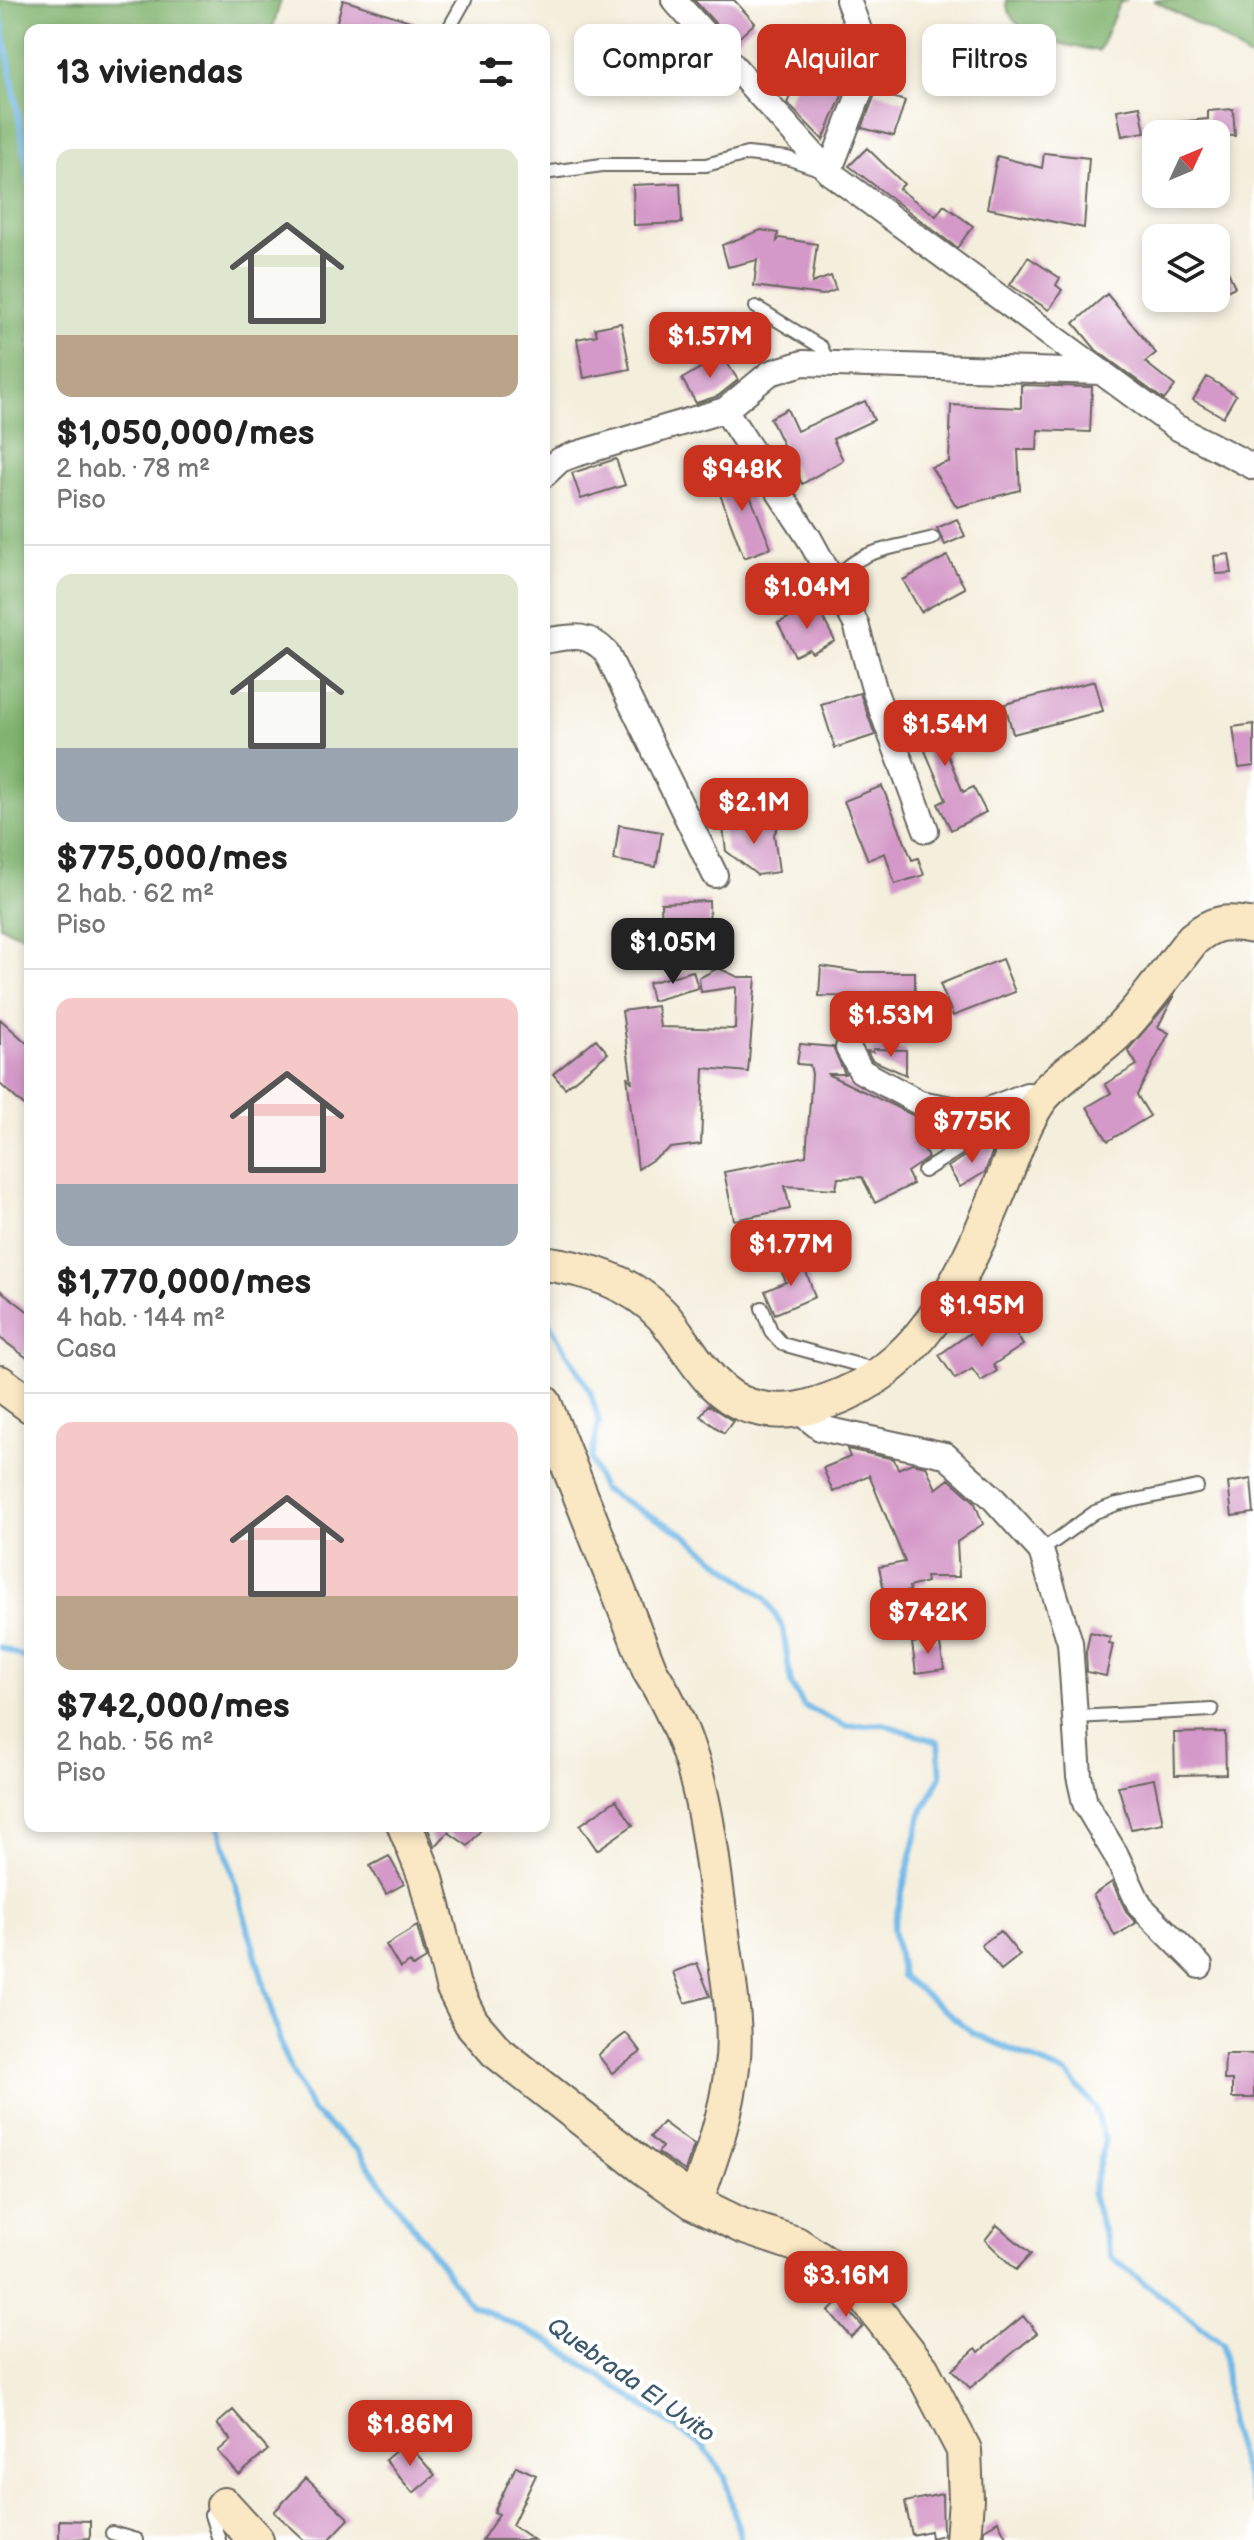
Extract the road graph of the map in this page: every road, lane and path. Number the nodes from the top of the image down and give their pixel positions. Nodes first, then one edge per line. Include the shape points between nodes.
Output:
1 (465, 0) edge
2 (674, 0) edge
3 (848, 0) edge
4 (451, 24) edge
5 (550, 172) edge
6 (829, 172) junction
7 (756, 307) dead end
8 (829, 364) junction
9 (1102, 372) junction
10 (725, 410) junction
11 (550, 460) edge
12 (1254, 467) edge
13 (933, 538) dead end
14 (834, 584) junction
15 (550, 640) edge
16 (926, 830) dead end
17 (715, 875) dead end
18 (1254, 926) edge
19 (848, 1048) dead end
20 (1042, 1096) junction
21 (924, 1171) dead end
22 (550, 1264) edge
23 (762, 1308) dead end
24 (884, 1371) junction
25 (0, 1383) edge
26 (24, 1401) edge
27 (800, 1412) junction
28 (550, 1423) edge
29 (1197, 1487) dead end
30 (1041, 1551) junction
31 (1212, 1710) dead end
32 (1075, 1717) junction
33 (407, 1832) edge
34 (1200, 1966) dead end
35 (695, 2203) junction
36 (224, 2505) joint
37 (112, 2533) dead end
38 (136, 2540) edge
39 (219, 2540) edge
40 (256, 2540) edge
41 (963, 2540) edge

1 - 4 lane
2 - 6 street
3 - 6 street via 869,57
5 - 6 lane via 602,165 706,165 747,154 787,158
6 - 9 street
7 - 8 lane via 821,347
8 - 9 street
8 - 10 street via 803,363 770,373
9 - 12 street via 1176,427
10 - 11 street
10 - 14 street
13 - 14 lane via 857,558
14 - 16 street via 856,624
15 - 17 street via 581,635 606,652
18 - 20 street via 1229,921 1207,927 1117,1033
19 - 20 street via 861,1071 920,1103 978,1114 1027,1095
20 - 21 lane
20 - 24 street via 947,1301 919,1340
22 - 27 street via 628,1287 661,1314 732,1401 768,1411
23 - 24 lane via 782,1344
24 - 27 street via 853,1391
25 - 26 street
27 - 30 street via 820,1428 945,1455
28 - 35 street via 564,1469 650,1671 689,1746 709,1827 733,2064 720,2134
29 - 30 lane via 1095,1512
30 - 32 street via 1070,1642
31 - 32 lane
32 - 34 street via 1085,1803 1140,1906
33 - 35 street via 426,1878 453,1986 471,2022 496,2051
35 - 41 street via 796,2244 867,2299 922,2370 964,2450
36 - 39 lane via 211,2515
36 - 40 street
37 - 38 lane

